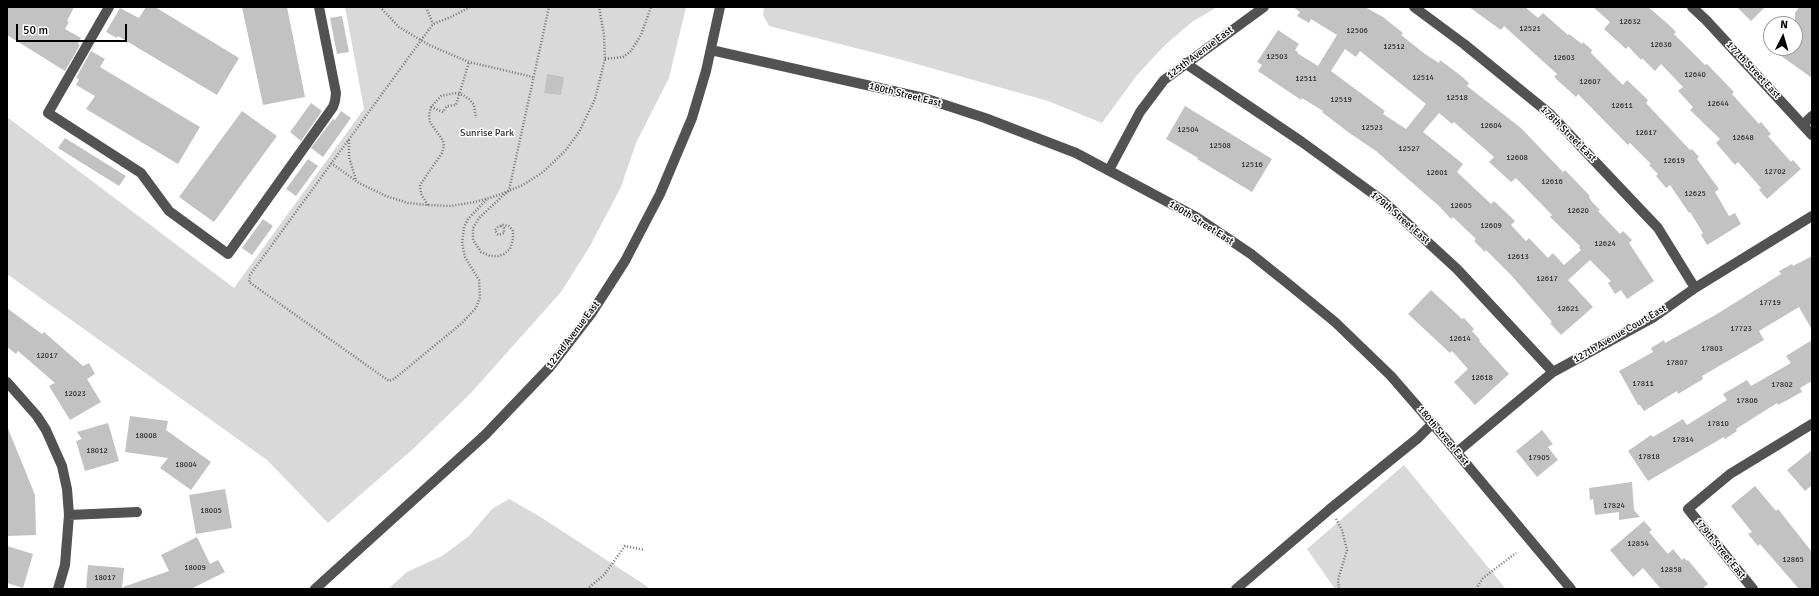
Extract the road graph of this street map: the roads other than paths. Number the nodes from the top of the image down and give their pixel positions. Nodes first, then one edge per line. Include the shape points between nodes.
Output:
1 (109, 7) edge
2 (319, 7) edge
3 (720, 7) edge
4 (1264, 7) edge
5 (1414, 7) edge
6 (1692, 7) edge
7 (711, 50) junction
8 (1185, 63) junction
9 (1812, 116) edge
10 (1804, 124) junction
11 (1812, 135) edge
12 (1109, 170) junction
13 (1812, 216) edge
14 (1695, 288) junction
15 (1553, 372) junction
16 (7, 382) edge
17 (1433, 423) junction
18 (1812, 424) edge
19 (1457, 452) junction
20 (137, 512) dead end
21 (69, 515) junction
22 (58, 589) edge
23 (315, 589) edge
24 (1236, 589) edge
25 (1570, 589) edge
26 (1753, 589) edge

1 - 2 street via 48,113 141,173 169,211 228,254 336,100
3 - 7 street, 122nd Avenue East
4 - 8 street, 125th Avenue East
5 - 14 street, 178th Street East via 1550,114 1658,228
6 - 10 street, 177th Street East
7 - 12 street, 180th Street East via 924,98 1051,142
7 - 23 street, 122nd Avenue East via 692,118 660,194 625,260 591,314 550,367 485,435
8 - 12 street, 125th Avenue East via 1164,80 1140,112
8 - 15 street, 179th Street East via 1302,142 1383,201 1457,269
9 - 10 street
10 - 11 street, 177th Street East
12 - 17 street, 180th Street East via 1196,217 1257,259 1335,322 1391,376
13 - 14 street, 127th Avenue Court East
14 - 15 street, 127th Avenue Court East via 1654,317
15 - 19 street, 127th Avenue Court East
16 - 21 street via 37,416 56,450 68,489
17 - 19 street, 180th Street East
17 - 24 street
18 - 26 street, 179th Street East via 1730,474 1688,509
19 - 25 street, 180th Street East
20 - 21 street
21 - 22 street via 65,565

